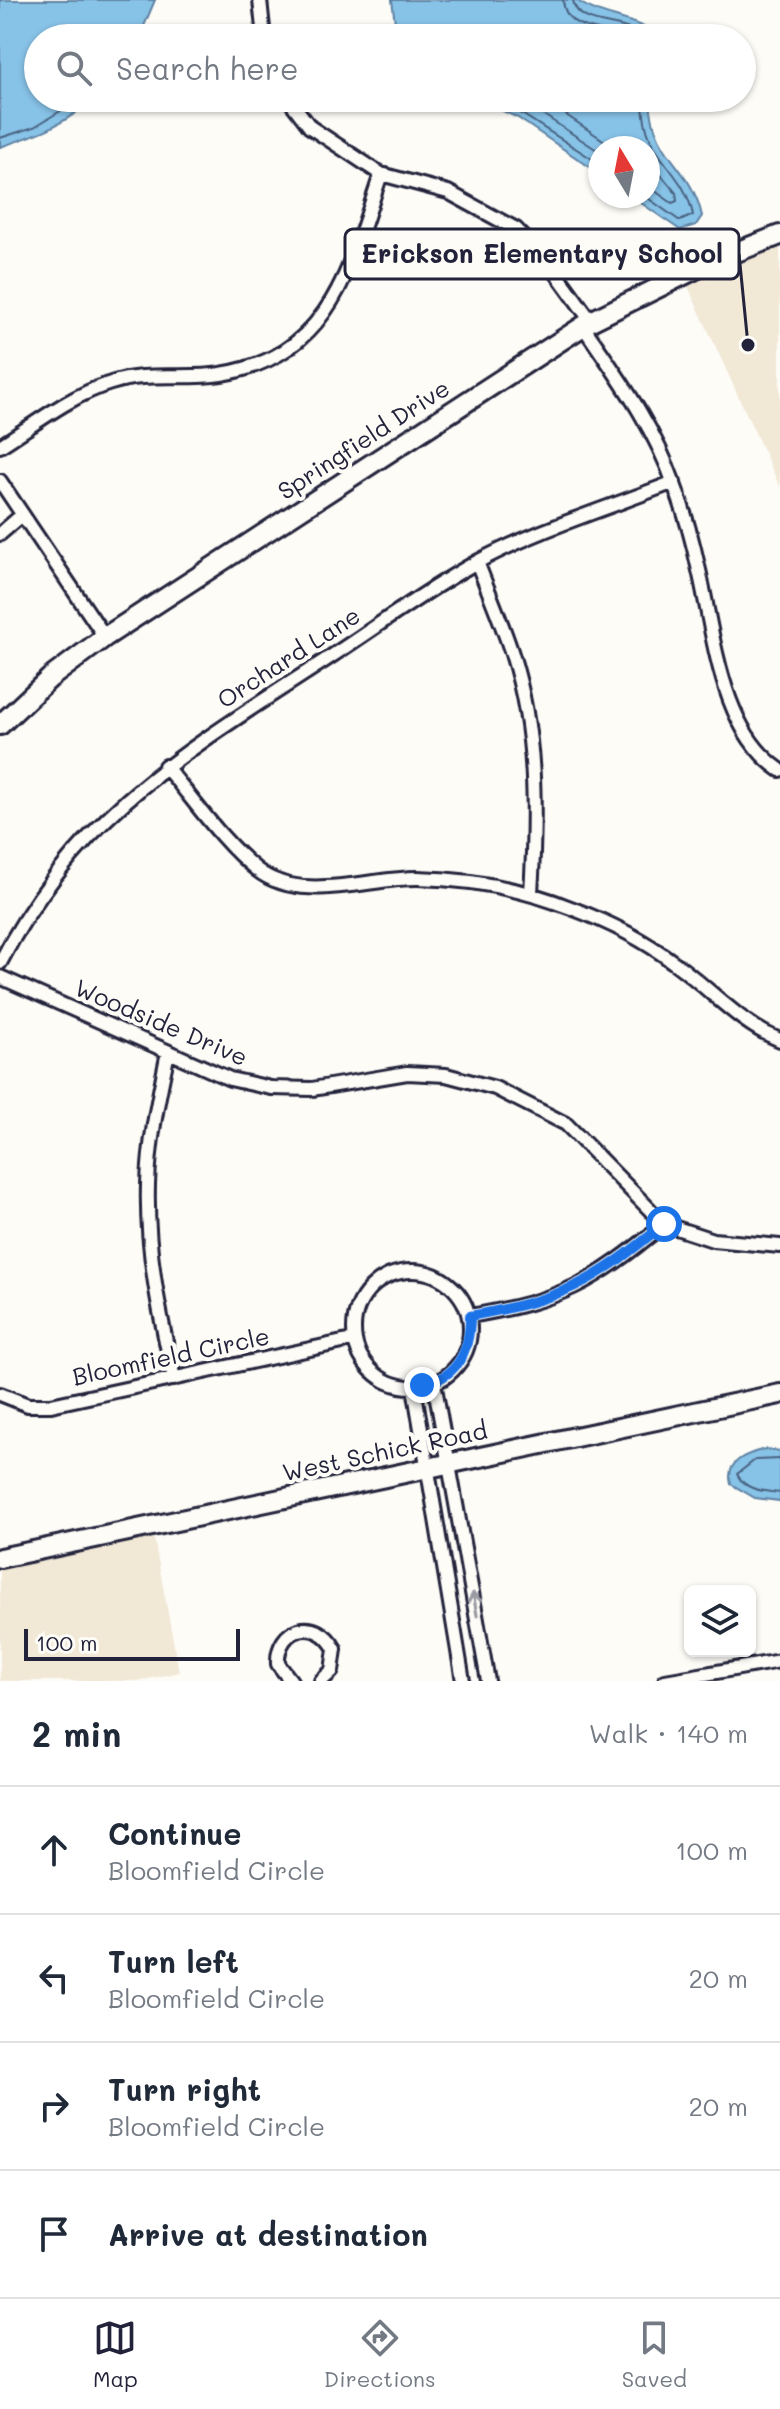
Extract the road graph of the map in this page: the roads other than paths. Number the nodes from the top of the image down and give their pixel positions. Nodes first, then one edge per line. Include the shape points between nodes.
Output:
1 (260, 0) edge
2 (263, 24) edge
3 (299, 112) edge
4 (381, 174) junction
5 (780, 235) edge
6 (587, 323) junction
7 (0, 446) edge
8 (0, 481) edge
9 (674, 482) junction
10 (22, 515) junction
11 (0, 534) edge
12 (477, 562) junction
13 (105, 637) junction
14 (0, 725) edge
15 (165, 766) junction
16 (780, 770) edge
17 (531, 893) junction
18 (0, 963) edge
19 (0, 977) edge
20 (780, 1040) edge
21 (168, 1052) junction
22 (664, 1224) junction
23 (780, 1246) edge
24 (470, 1316) junction
25 (352, 1340) junction
26 (174, 1379) junction
27 (434, 1382) junction
28 (414, 1387) junction
29 (0, 1394) edge
30 (780, 1394) edge
31 (451, 1463) junction
32 (427, 1468) junction
33 (0, 1558) edge
34 (780, 1661) edge
35 (324, 1680) edge
36 (291, 1681) edge
37 (463, 1681) edge
38 (488, 1681) edge
39 (665, 1681) edge

1 - 2 street
3 - 4 street via 310,127
4 - 6 street via 448,192 516,229 549,263
4 - 7 street via 333,301 316,327 283,352 217,375 139,376 110,383 74,399
5 - 6 street, Springfield Drive via 708,263
6 - 9 street
6 - 13 street, Springfield Drive
8 - 10 street
9 - 12 street, Orchard Lane
9 - 16 street via 698,562 725,688 736,717
10 - 11 street
10 - 13 street
12 - 15 street, Orchard Lane
12 - 17 street via 512,653 529,725 535,796
13 - 14 street, Springfield Drive
15 - 17 street via 259,872 288,884 419,878
15 - 18 street, Orchard Lane via 78,846 33,904
17 - 20 street via 646,945 695,978 745,1024
19 - 21 street, Woodside Drive
21 - 22 street, Woodside Drive via 230,1079 271,1088 312,1089 407,1073 446,1075 495,1088 566,1124
21 - 26 street via 151,1148 148,1223 154,1288
22 - 23 street, Woodside Drive via 713,1240
22 - 24 street via 605,1270 563,1294
24 - 25 street via 449,1284 431,1274 400,1273 373,1286 361,1301
24 - 27 street via 461,1362
25 - 26 street, Bloomfield Circle
25 - 28 street via 375,1374 394,1385
26 - 29 street, Bloomfield Circle via 51,1405 28,1405
27 - 28 street
27 - 31 street
28 - 32 street
30 - 31 street, West Schick Road
31 - 32 street, West Schick Road
38 -> 31 street
32 - 33 street, West Schick Road
32 - 37 street
34 - 39 street
35 - 36 street via 336,1660 335,1649 321,1631 310,1627 289,1633 281,1642 278,1664

